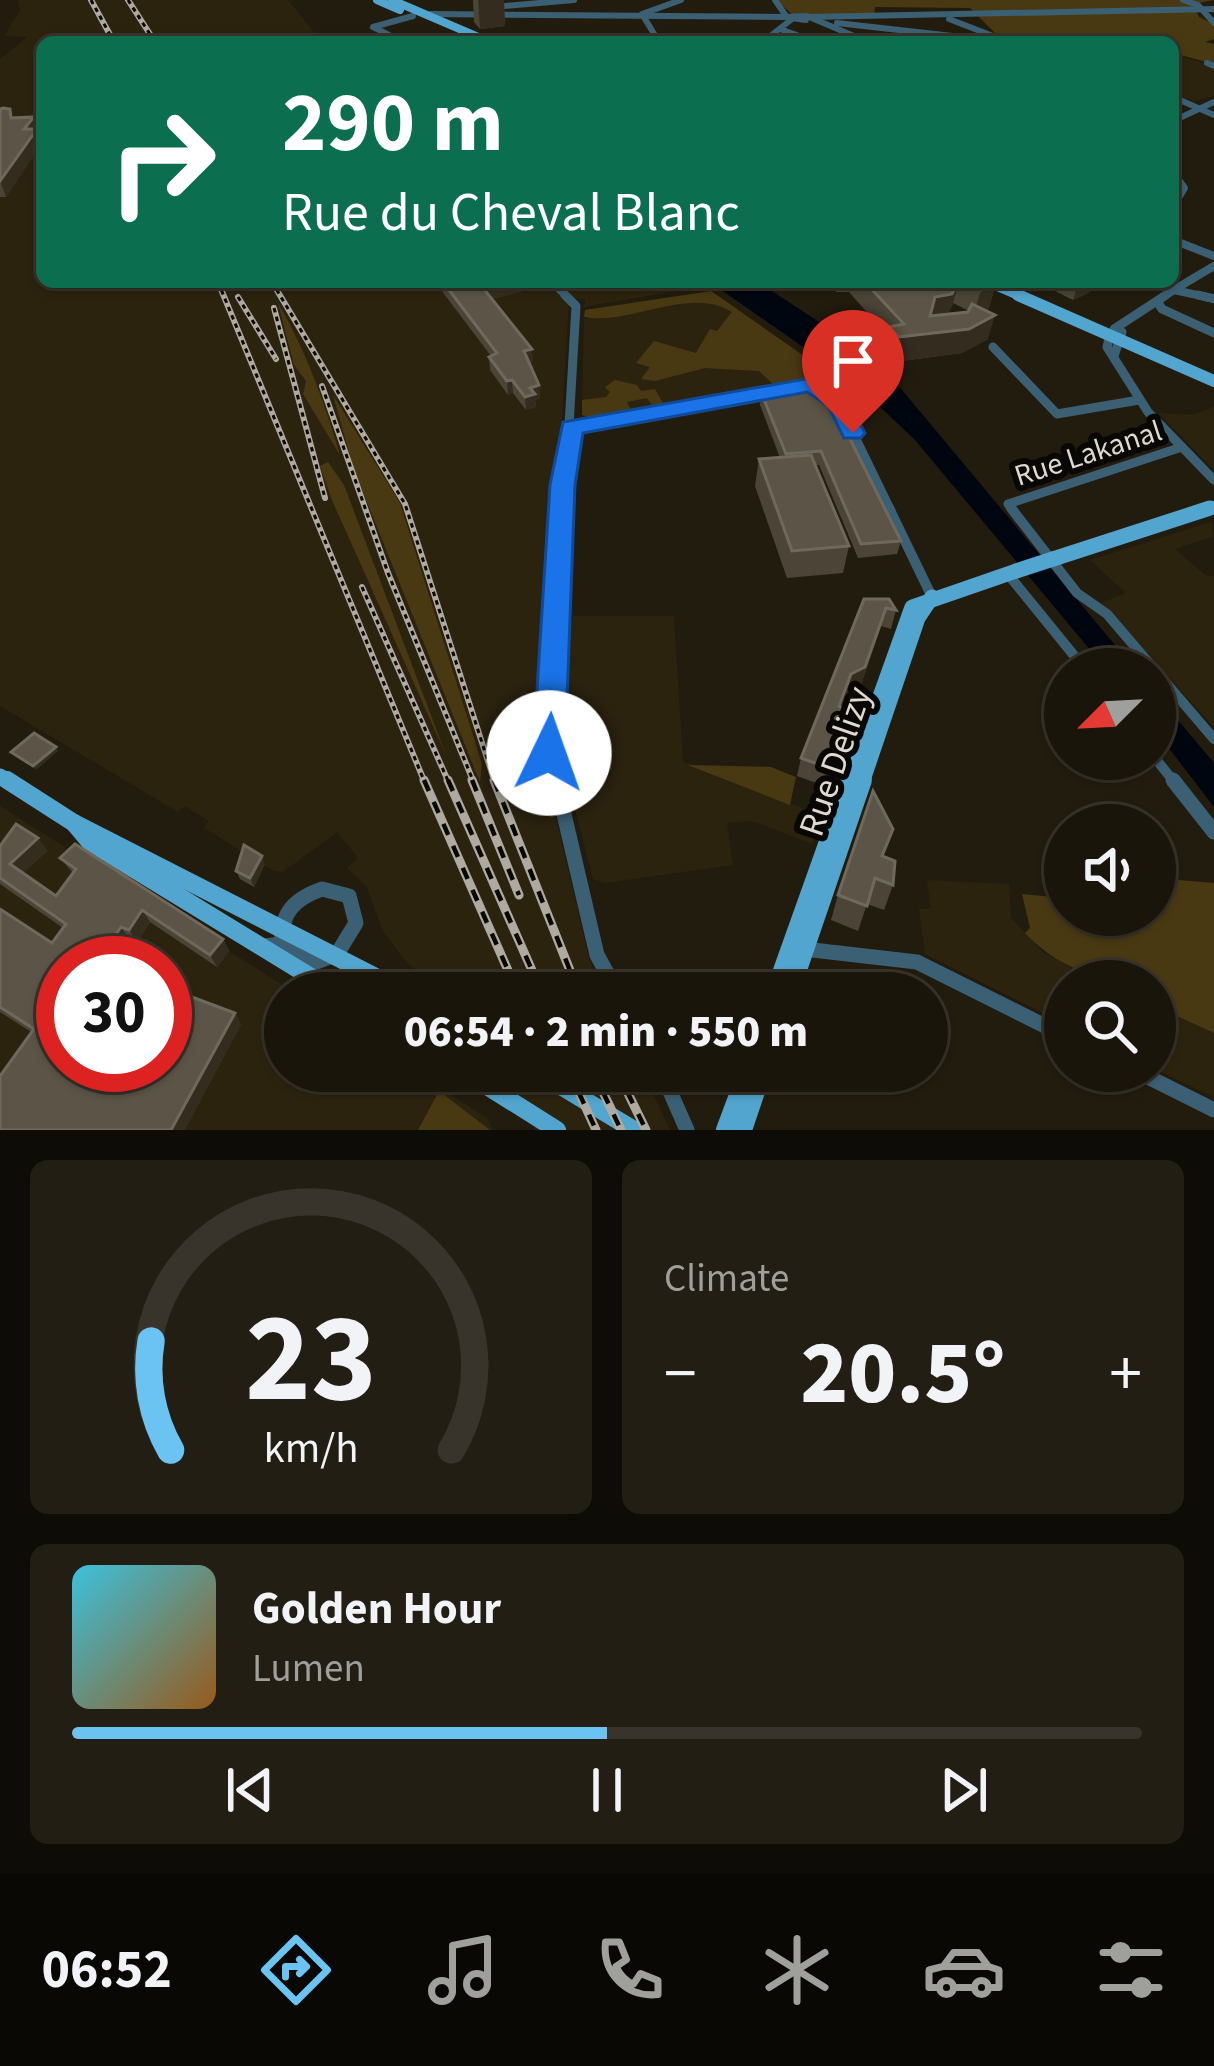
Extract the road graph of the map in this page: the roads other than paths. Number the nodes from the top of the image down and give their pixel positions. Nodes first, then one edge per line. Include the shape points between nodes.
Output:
1 (377, 0) edge
2 (392, 0) edge
3 (574, 0) edge
4 (681, 0) edge
5 (775, 0) edge
6 (1183, 0) edge
7 (1211, 0) edge
8 (1194, 2) edge
9 (413, 7) edge
10 (1202, 9) junction
11 (1214, 9) edge
12 (439, 16) junction
13 (642, 16) junction
14 (892, 16) junction
15 (946, 16) junction
16 (788, 18) junction
17 (808, 19) junction
18 (1214, 22) edge
19 (868, 26) junction
20 (780, 29) junction
21 (921, 32) junction
22 (943, 34) junction
23 (391, 36) edge
24 (463, 36) edge
25 (478, 36) edge
26 (655, 36) edge
27 (771, 36) edge
28 (799, 36) edge
29 (853, 36) edge
30 (867, 36) edge
31 (946, 36) edge
32 (958, 36) edge
33 (990, 36) edge
34 (1179, 100) edge
35 (1214, 102) edge
36 (1199, 109) junction
37 (1214, 115) edge
38 (1179, 118) edge
39 (1179, 242) edge
40 (1214, 256) edge
41 (1214, 266) edge
42 (1179, 287) edge
43 (558, 288) edge
44 (1002, 288) edge
45 (1013, 288) edge
46 (1177, 288) edge
47 (1174, 290) junction
48 (1214, 299) edge
49 (1157, 301) junction
50 (1214, 332) edge
51 (1117, 334) junction
52 (993, 347) dead end
53 (1214, 377) edge
54 (1137, 397) junction
55 (572, 428) junction
56 (1182, 447) junction
57 (1214, 480) edge
58 (1214, 507) edge
59 (1011, 572) junction
60 (932, 597) junction
61 (1069, 648) edge
62 (1136, 648) edge
63 (1176, 695) edge
64 (1214, 739) edge
65 (0, 776) edge
66 (1173, 780) edge
67 (74, 823) junction
68 (1214, 832) edge
69 (814, 887) junction
70 (276, 944) junction
71 (804, 949) junction
72 (335, 956) junction
73 (311, 972) edge
74 (366, 972) edge
75 (606, 972) edge
76 (782, 972) edge
77 (797, 972) edge
78 (1044, 1026) edge
79 (1176, 1091) edge
80 (493, 1092) edge
81 (502, 1092) edge
82 (571, 1092) edge
83 (672, 1092) edge
84 (739, 1092) edge
85 (756, 1092) edge
86 (1214, 1110) edge
87 (526, 1115) edge
88 (557, 1130) edge
89 (571, 1130) edge
90 (634, 1130) edge
91 (687, 1130) edge
92 (725, 1130) edge
93 (743, 1130) edge

1 - 9 main road
2 - 9 main road
3 - 12 street
4 - 13 street
5 - 16 street
6 - 8 street
7 - 8 street
8 - 10 street
9 - 12 main road
9 - 23 street via 373,27
10 - 11 street
10 - 15 street
10 - 18 street
12 - 13 street
12 - 24 main road
12 - 25 main road
13 - 16 street
13 - 26 street
14 - 15 street
14 - 17 street
14 - 21 street
15 - 33 street
16 - 17 street
16 - 20 street
17 - 19 street
17 - 29 street
19 - 21 street
19 - 30 street
20 - 27 street
20 - 28 street
21 - 22 street
22 - 31 street
22 - 32 street
34 - 36 street
35 - 36 street
36 - 37 street
36 - 38 street
39 - 40 street
41 - 42 street
43 - 55 street via 576,306
44 - 51 main road
45 - 51 main road
46 - 47 street
47 - 48 street
47 - 49 street
49 - 50 street
49 - 51 street
51 - 53 main road
51 - 54 street via 1114,356
52 - 54 street via 1057,414
54 - 56 street
55 - 60 street via 819,386 838,402
55 - 75 street via 549,753
56 - 57 street
56 - 62 street, Rue Lakanal via 1008,504 1076,593
58 - 59 main road, bridge
59 - 60 main road
59 - 61 street
60 - 69 main road, Rue Delizy via 907,616
60 - 71 main road, Rue Delizy
63 - 64 street
65 - 67 main road
66 - 68 street
67 - 70 main road
67 - 70 main road via 90,842
69 - 71 street, Rue Delizy
69 - 76 main road, Rue Delizy
70 - 72 main road
70 - 72 street via 289,906 322,889 345,893 357,923
70 - 73 main road
71 - 77 main road, Rue Delizy
71 - 78 street via 917,962
72 - 74 main road
79 - 86 street
80 - 87 main road
81 - 87 main road
82 - 90 main road
83 - 91 street
84 - 92 main road
85 - 93 main road
87 - 88 main road
87 - 89 main road

